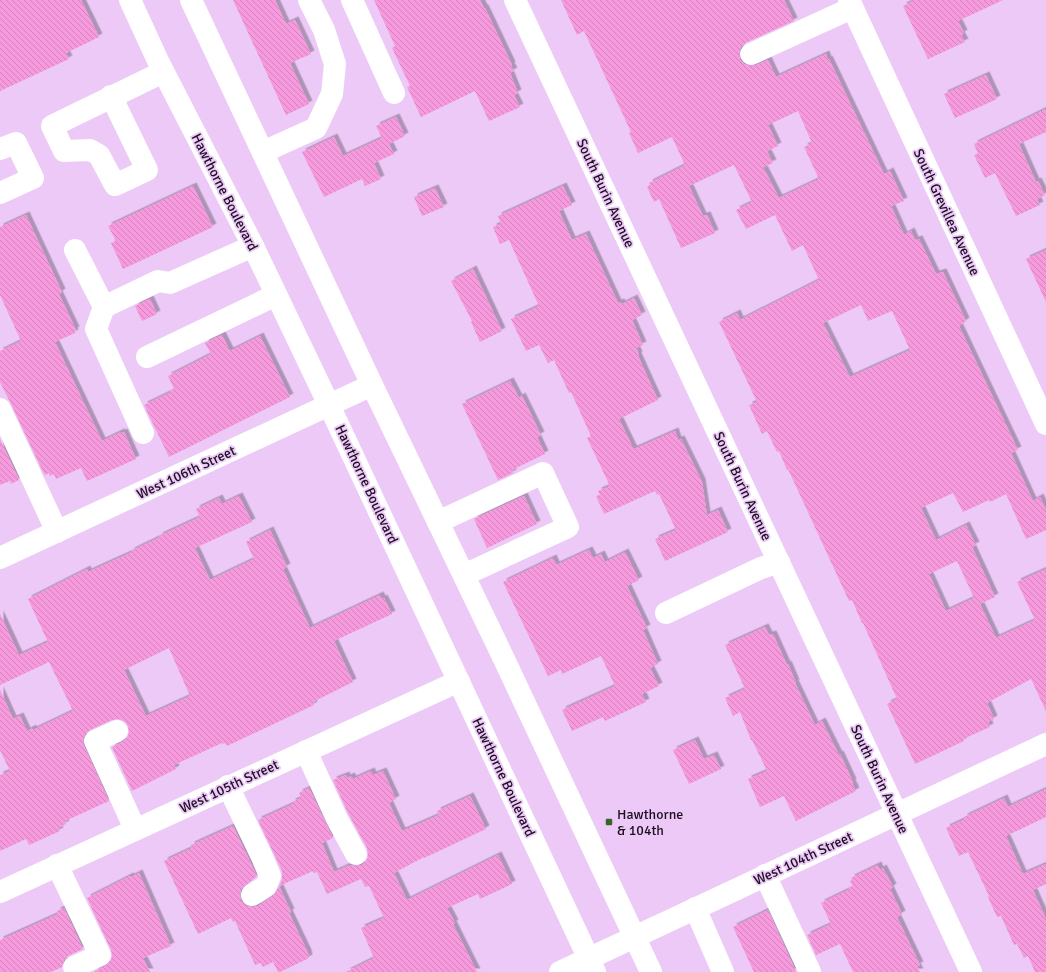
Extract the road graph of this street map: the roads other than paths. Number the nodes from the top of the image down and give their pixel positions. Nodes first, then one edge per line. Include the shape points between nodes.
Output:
1 (130, 0) edge
2 (191, 0) edge
3 (309, 0) edge
4 (352, 0) edge
5 (516, 0) edge
6 (850, 4) edge
7 (751, 54) dead end
8 (163, 72) junction
9 (394, 92) dead end
10 (111, 96) junction
11 (0, 149) edge
12 (263, 152) junction
13 (0, 193) edge
14 (253, 246) junction
15 (75, 250) dead end
16 (276, 295) junction
17 (104, 307) junction
18 (147, 357) dead end
19 (372, 385) junction
20 (329, 405) junction
21 (0, 410) edge
22 (1046, 424) edge
23 (143, 433) dead end
24 (438, 522) junction
25 (57, 532) junction
26 (0, 558) edge
27 (779, 562) junction
28 (464, 575) junction
29 (666, 613) dead end
30 (459, 681) junction
31 (117, 731) dead end
32 (1046, 744) edge
33 (306, 751) junction
34 (228, 786) junction
35 (896, 814) junction
36 (135, 829) junction
37 (356, 854) dead end
38 (57, 865) junction
39 (765, 875) junction
40 (0, 892) edge
41 (252, 895) dead end
42 (695, 908) junction
43 (635, 936) junction
44 (592, 965) edge
45 (74, 967) dead end
46 (560, 972) edge
47 (651, 972) edge
48 (723, 972) edge
49 (810, 972) edge
50 (971, 972) edge

1 - 8 street, Hawthorne Boulevard
2 - 12 street
3 - 12 street via 324,30 335,64 332,94 316,128
4 - 9 street
5 - 27 street, South Burin Avenue
6 - 7 street
6 - 22 street, South Grevillea Avenue
8 - 10 street
8 - 14 street, Hawthorne Boulevard
10 - 10 street via 147,170 114,185 99,155 90,150 64,151 52,126
11 - 13 street via 16,143 33,178
12 - 19 street
14 - 16 street, Hawthorne Boulevard
14 - 17 street via 170,283 158,281
15 - 17 street
16 - 18 street
16 - 20 street, Hawthorne Boulevard
17 - 23 street via 96,329
19 - 20 street, West 106th Street
19 - 24 street
20 - 25 street, West 106th Street
20 - 30 street, Hawthorne Boulevard
21 - 25 street
24 - 28 street
24 - 28 street via 543,473 568,527
25 - 26 street, West 106th Street
27 - 29 street
27 - 35 street, South Burin Avenue
28 - 43 street
30 - 33 street, West 105th Street
30 - 44 street, Hawthorne Boulevard
31 - 36 street via 95,741
32 - 35 street, West 104th Street
33 - 34 street, West 105th Street
33 - 37 street
34 - 36 street, West 105th Street
34 - 41 street via 270,876 266,886
35 - 39 street, West 104th Street
35 - 50 street, South Burin Avenue
36 - 38 street, West 105th Street
38 - 40 street, West 105th Street
38 - 45 street via 100,955
39 - 42 street, West 104th Street
39 - 49 street
42 - 43 street, West 104th Street
42 - 48 street
43 - 44 street, West 104th Street
43 - 47 street
44 - 46 street, West 104th Street

